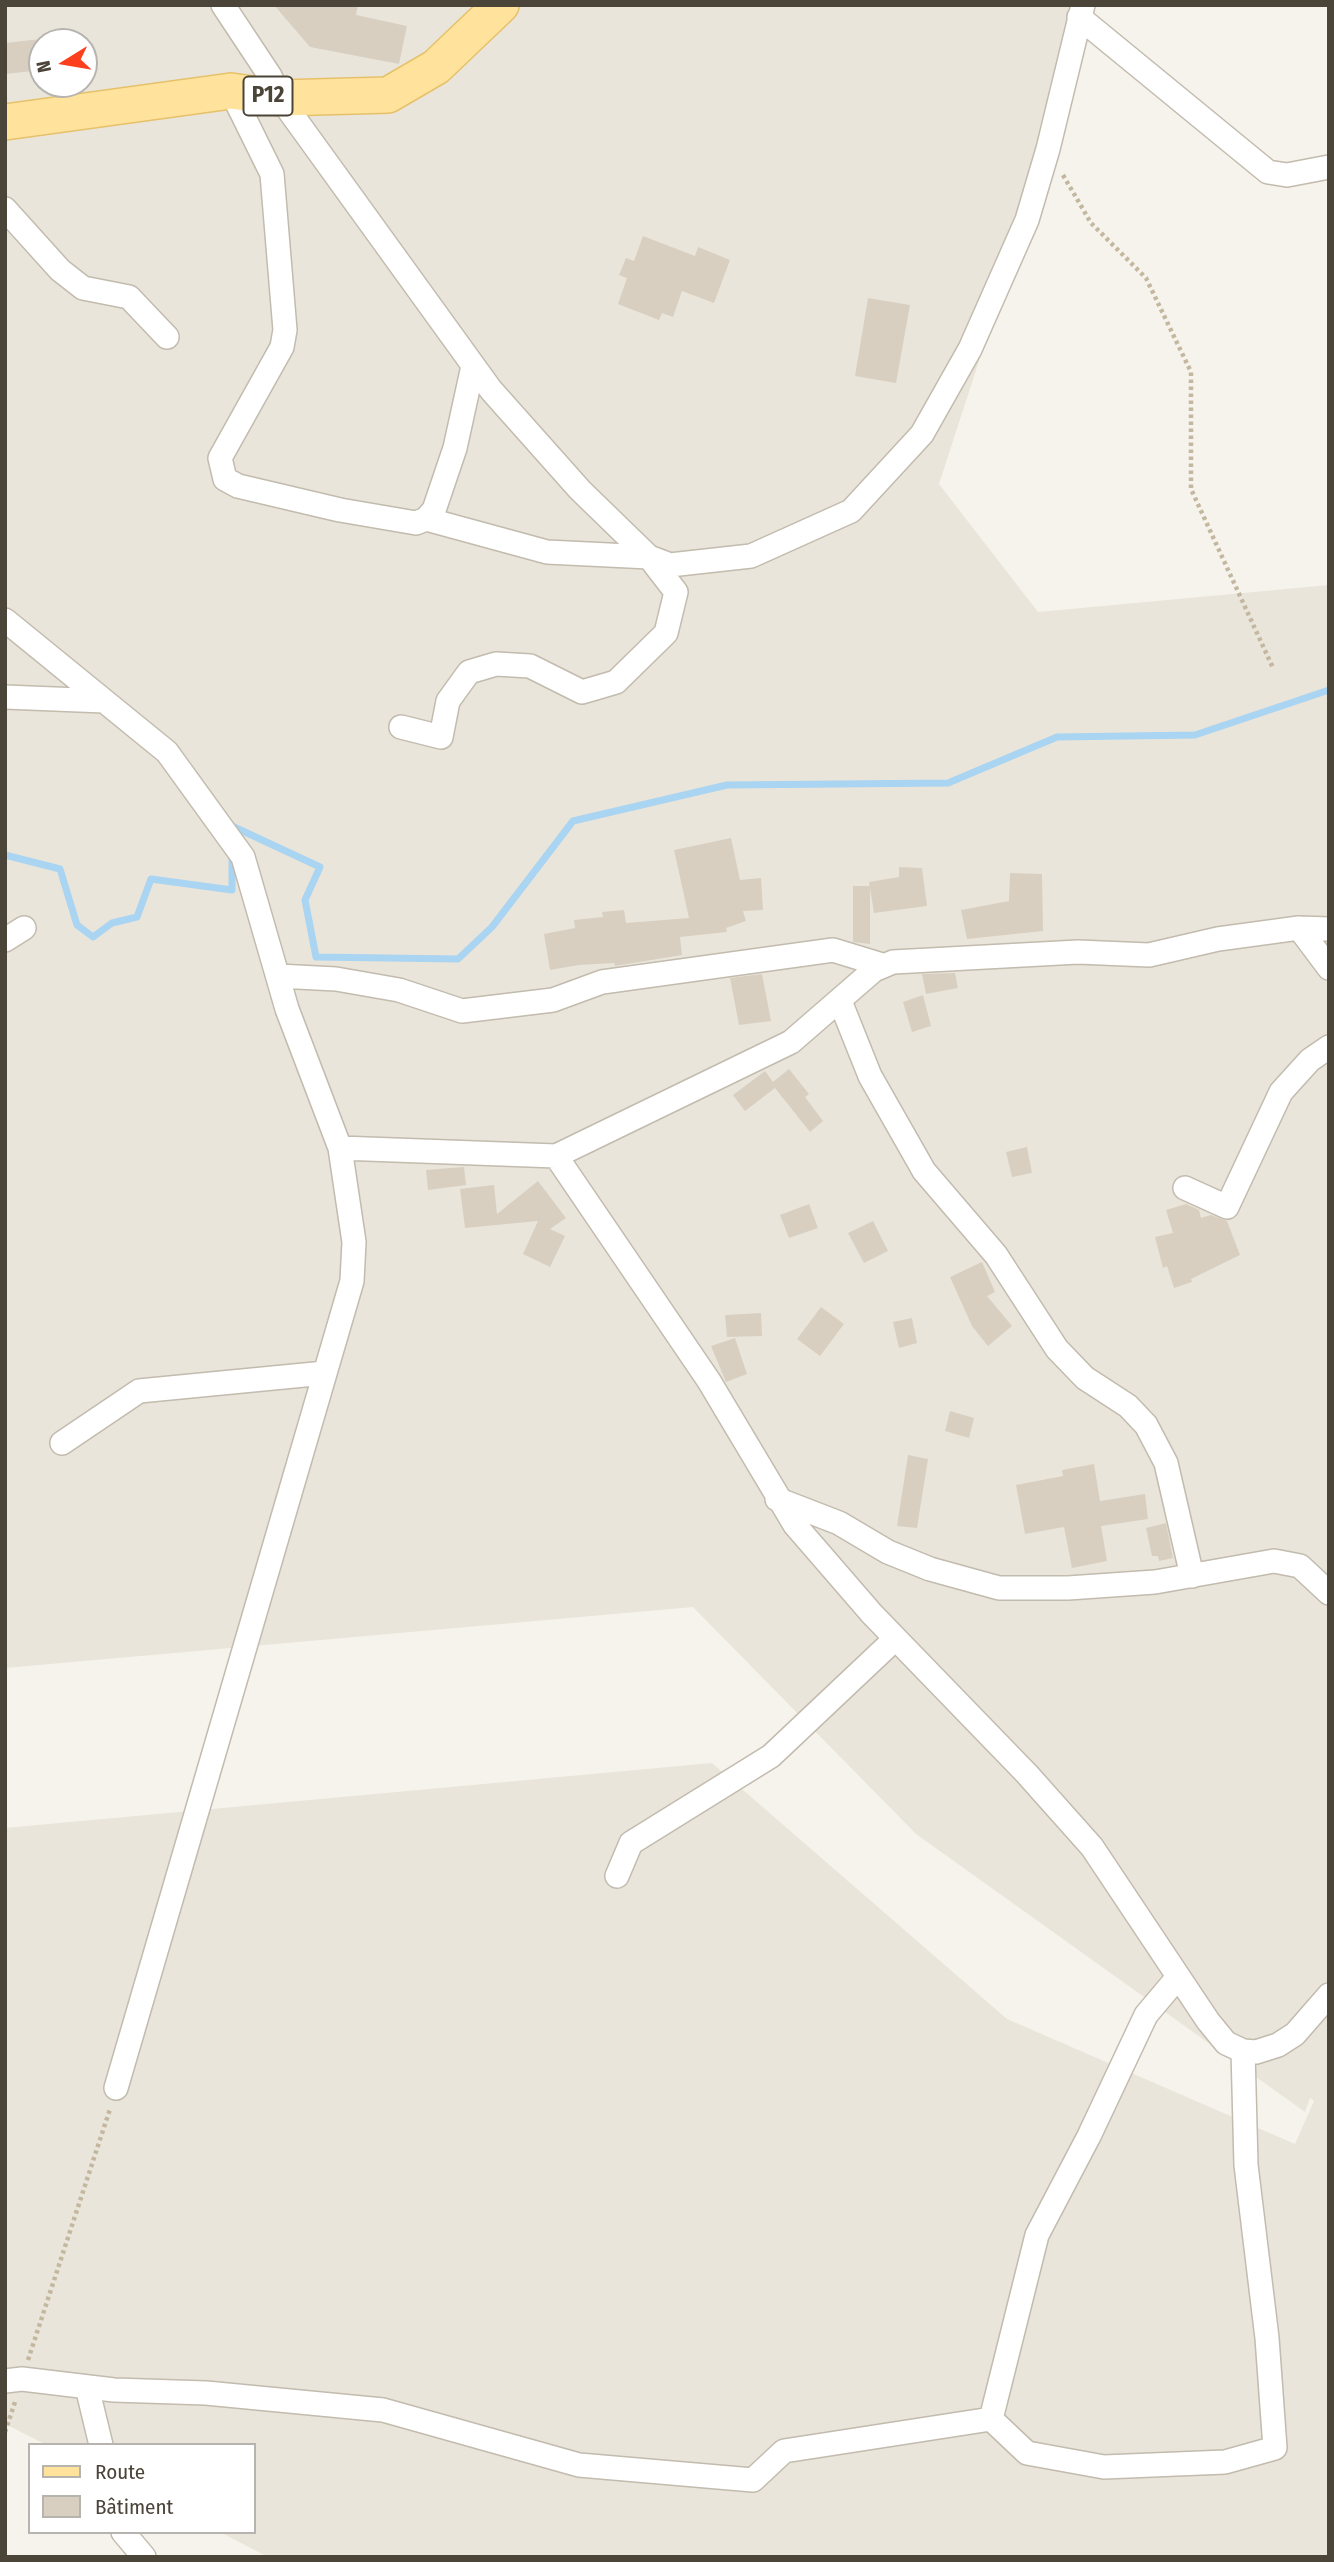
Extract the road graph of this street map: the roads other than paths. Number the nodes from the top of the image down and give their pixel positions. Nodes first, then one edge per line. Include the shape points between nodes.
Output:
1 (223, 5) edge
2 (501, 5) edge
3 (1081, 11) edge
4 (231, 92) junction
5 (280, 98) junction
6 (5, 122) edge
7 (1329, 167) edge
8 (5, 209) edge
9 (167, 337) dead end
10 (473, 366) junction
11 (426, 519) junction
12 (649, 557) junction
13 (5, 620) edge
14 (5, 697) edge
15 (104, 701) junction
16 (401, 727) dead end
17 (1299, 928) junction
18 (1329, 929) edge
19 (882, 965) junction
20 (1329, 968) edge
21 (278, 976) junction
22 (840, 1001) junction
23 (1329, 1047) edge
24 (340, 1148) junction
25 (556, 1156) junction
26 (1185, 1188) dead end
27 (325, 1373) junction
28 (62, 1443) dead end
29 (777, 1499) junction
30 (1192, 1576) junction
31 (1329, 1593) edge
32 (895, 1639) junction
33 (617, 1876) dead end
34 (1178, 1977) junction
35 (1329, 1995) edge
36 (1243, 2051) junction
37 (116, 2088) road end
38 (14, 2380) edge
39 (87, 2387) junction
40 (990, 2419) junction
41 (101, 2443) edge
42 (125, 2534) edge
43 (144, 2557) edge

1 - 5 street
2 - 5 main road, P12 via 436,67 388,95
3 - 7 street via 1268,172 1287,175
3 - 12 street via 1027,220 970,349 922,434 851,511 751,556 670,565
4 - 5 main road, P12
4 - 6 main road, P12
4 - 11 street via 272,174 285,330 282,347 220,458 225,479 237,486 340,510 416,523
5 - 10 street
8 - 9 street via 60,270 83,288 129,297
10 - 11 street via 455,448 434,510
10 - 12 street via 580,490
11 - 12 street via 547,552
12 - 16 street via 676,592 666,633 616,682 582,692 530,666 496,664 469,672 448,701 441,737
13 - 15 street
14 - 15 street
15 - 21 street via 167,752 243,857
17 - 18 street
17 - 19 street via 1218,939 1149,955 1078,952 940,957
17 - 20 street
19 - 21 street via 832,950 602,982 553,1000 462,1011 399,990 336,979
19 - 22 street
21 - 24 street
22 - 25 street via 791,1042
22 - 30 street via 870,1076 924,1171 996,1255 1057,1349 1146,1424 1166,1464
23 - 26 street via 1310,1060 1281,1092 1227,1207
24 - 25 street
24 - 27 street via 354,1242 352,1281
25 - 29 street via 709,1381
27 - 28 street via 139,1391
27 - 37 street
29 - 30 street via 839,1523 888,1552 930,1569 999,1588 1068,1588
29 - 32 street
30 - 31 street via 1274,1562 1300,1566
32 - 33 street via 771,1756 631,1843
32 - 34 street via 1092,1847
34 - 36 street via 1226,2043
34 - 40 street via 1146,2015 1090,2136 1037,2235
35 - 36 street via 1295,2034 1278,2045
36 - 40 street via 1246,2165 1275,2448 1225,2462 1104,2467 1027,2453
38 - 39 street
39 - 40 street via 383,2410 579,2465 752,2480 784,2451
39 - 41 street
42 - 43 street

